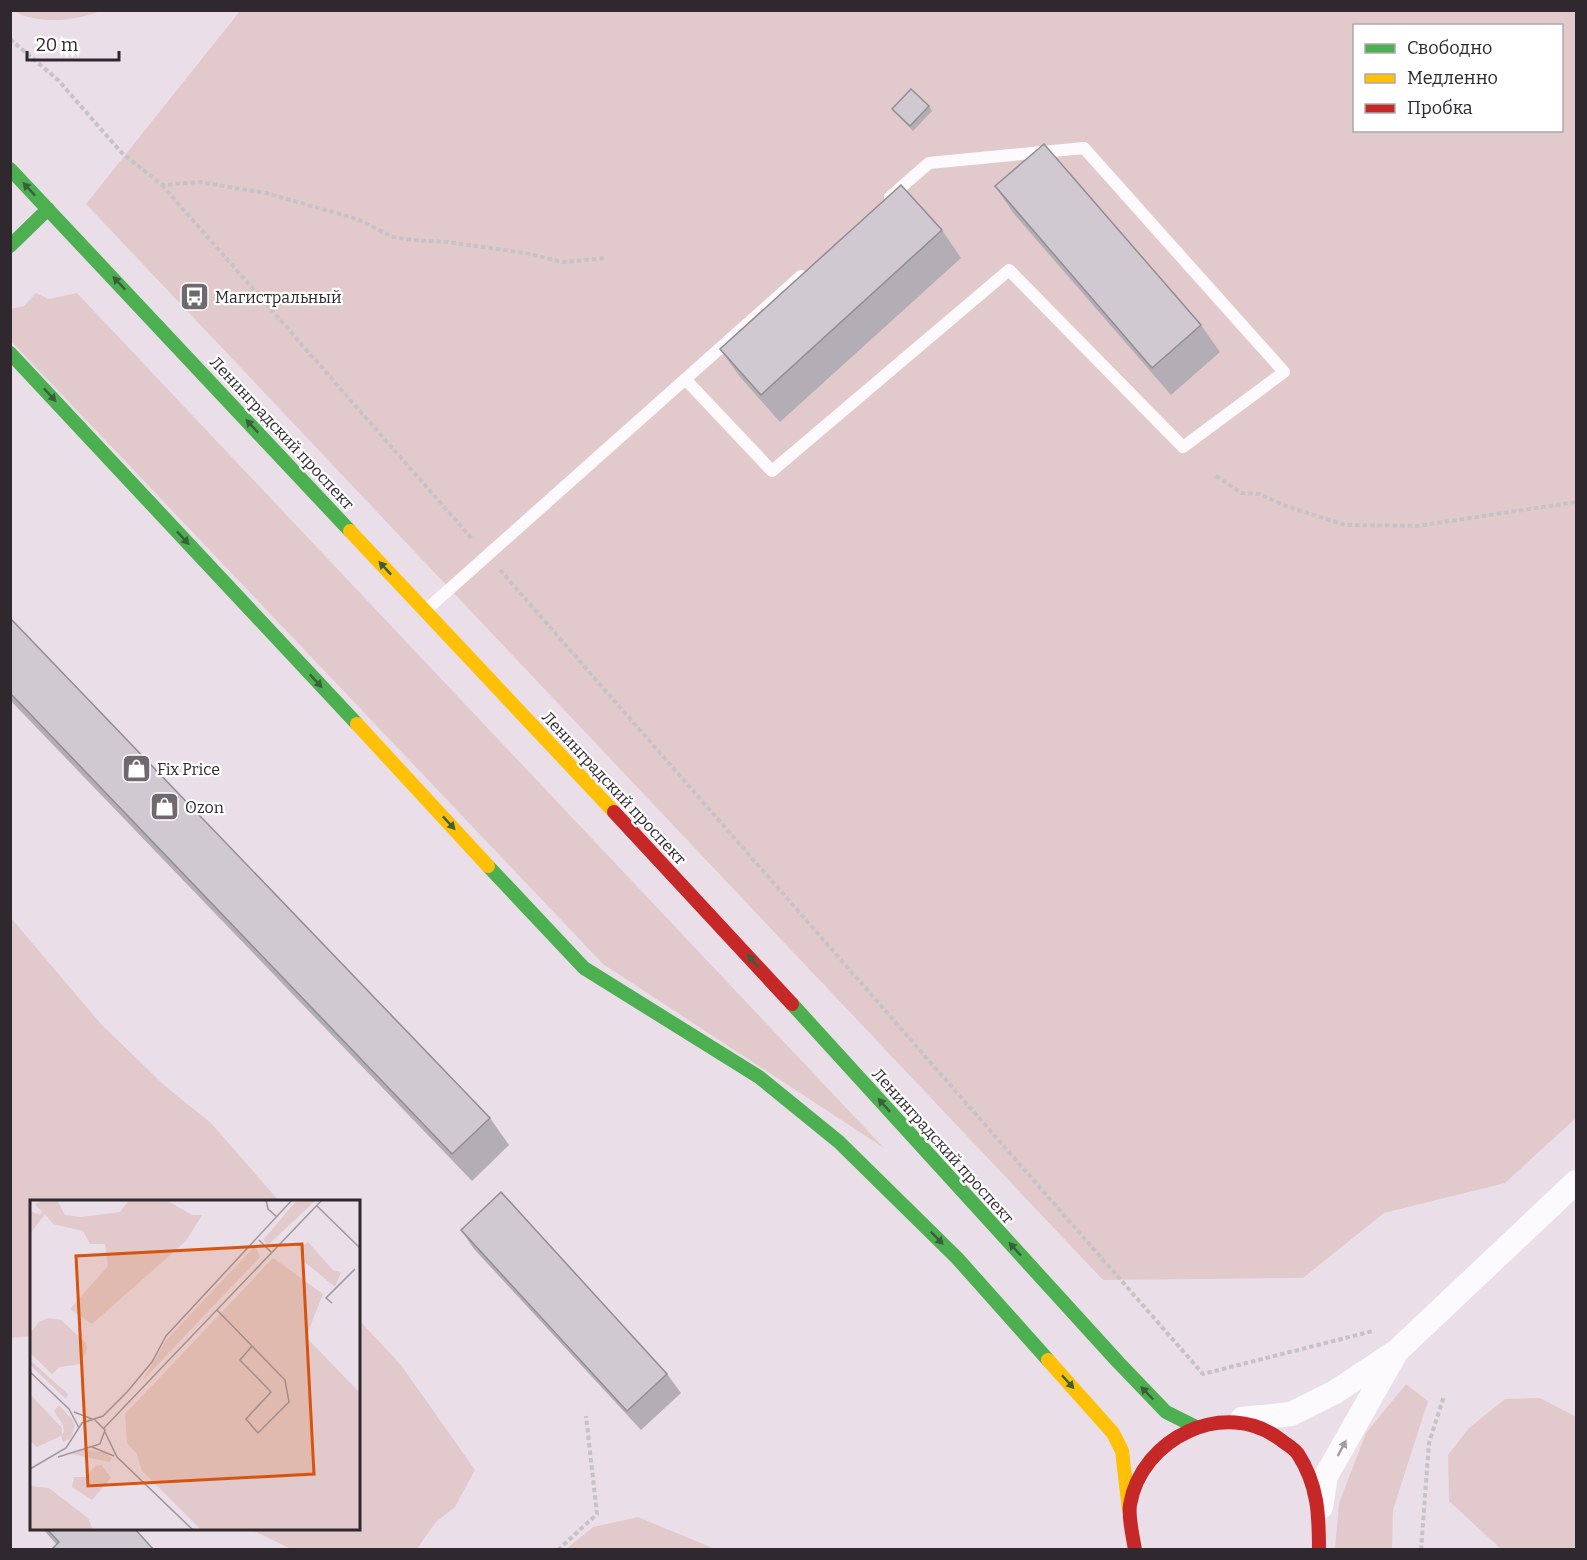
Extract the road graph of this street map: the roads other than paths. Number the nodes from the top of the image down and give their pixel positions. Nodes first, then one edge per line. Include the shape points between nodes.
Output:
1 (10, 169) edge
2 (48, 209) junction
3 (876, 209) edge
4 (10, 246) edge
5 (807, 271) edge
6 (10, 353) edge
7 (685, 379) junction
8 (425, 611) junction
9 (1576, 1182) edge
10 (1397, 1351) junction
11 (1225, 1421) junction
12 (1194, 1426) junction
13 (1129, 1510) junction
14 (1320, 1523) junction
15 (1120, 1550) edge
16 (1135, 1550) edge
17 (1314, 1550) edge
18 (1319, 1550) edge

2 -> 1 main road, Ленинградский проспект
2 - 4 main road
8 -> 2 main road, Ленинградский проспект
3 - 7 lane via 929,163 1084,148 1284,372 1183,447 1008,270 772,471
5 - 7 lane
6 -> 13 main road via 584,968 759,1077 839,1142 942,1243 1113,1433 1122,1451
7 - 8 lane
12 -> 8 main road, Ленинградский проспект via 1166,1412 1118,1362 746,953
9 - 10 street
10 - 11 street via 1335,1392 1291,1414
14 -> 10 street via 1326,1476
11 - 12 main road
11 - 14 main road via 1259,1427 1294,1452 1310,1473 1316,1489
12 - 13 main road via 1166,1441 1144,1464
13 - 15 street
13 - 16 main road
14 - 17 main road
14 - 18 main road

